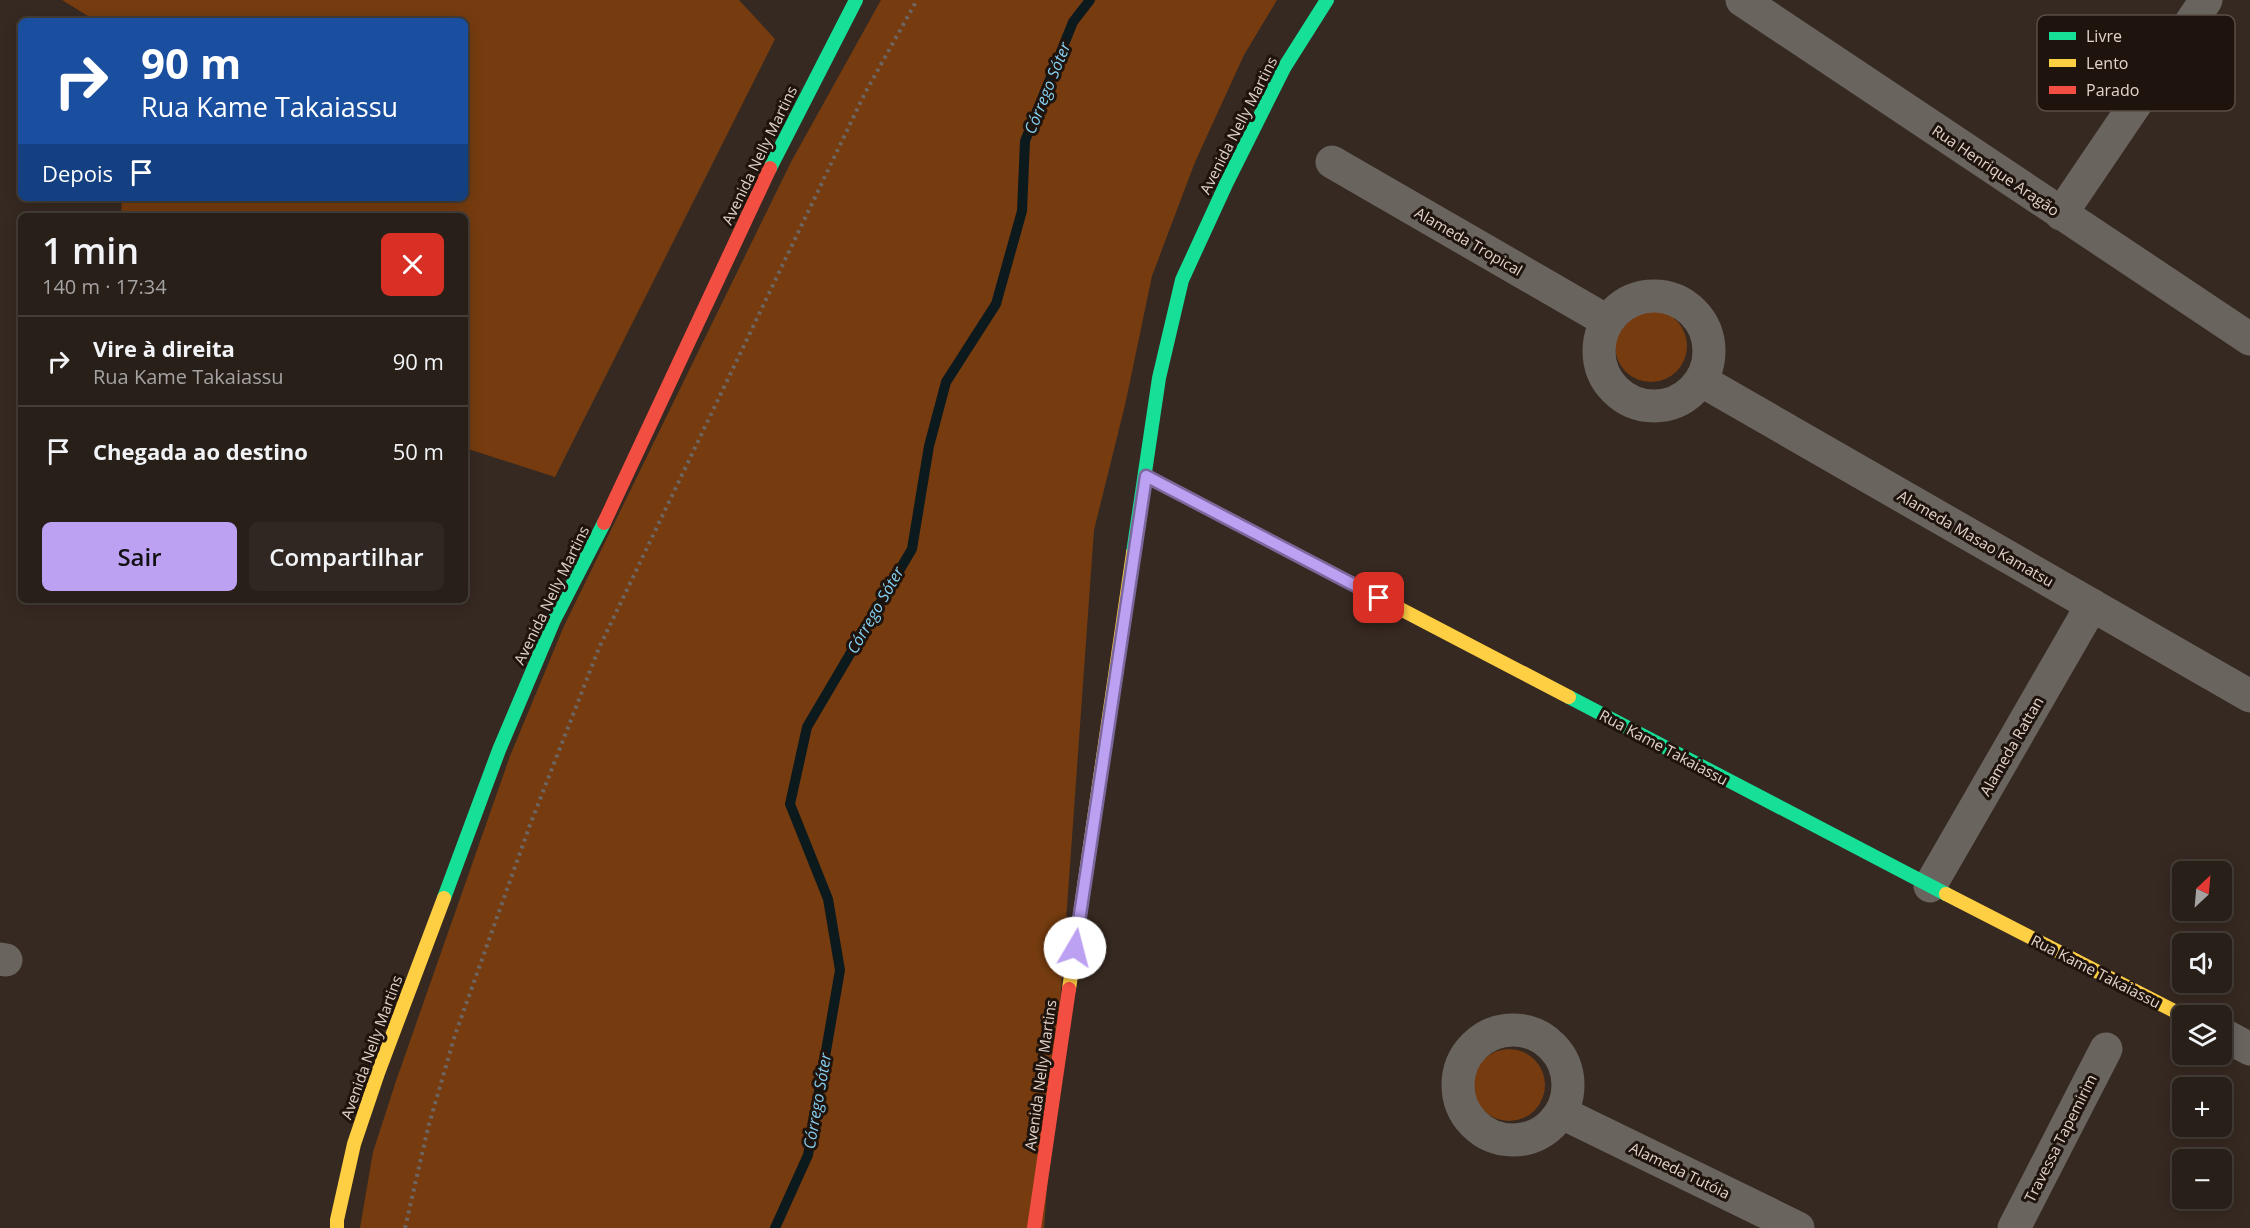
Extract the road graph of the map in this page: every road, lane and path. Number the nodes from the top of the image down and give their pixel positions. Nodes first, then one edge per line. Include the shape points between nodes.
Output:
1 (856, 0) edge
2 (917, 0) edge
3 (1327, 0) edge
4 (1742, 0) edge
5 (2206, 0) edge
6 (2196, 15) edge
7 (2131, 111) edge
8 (1332, 162) dead end
9 (2061, 214) junction
10 (1607, 321) junction
11 (2250, 339) edge
12 (1702, 381) junction
13 (1146, 476) junction
14 (2092, 605) junction
15 (2250, 696) edge
16 (1930, 886) junction
17 (2172, 1010) edge
18 (2232, 1039) edge
19 (2106, 1049) dead end
20 (2250, 1049) edge
21 (1562, 1113) dead end
22 (337, 1228) edge
23 (405, 1228) edge
24 (1034, 1228) edge
25 (1798, 1228) edge
26 (2014, 1228) edge

1 - 22 main road, Avenida Nelly Martins via 776,155 606,519 549,631 378,1072 354,1144
2 - 23 path via 865,93 599,648 455,1035
3 - 13 main road, Avenida Nelly Martins via 1284,68 1182,280 1159,378
4 - 9 street, Rua Henrique Aragão
5 - 6 street
7 - 9 street
8 - 10 street, Alameda Tropical
9 - 11 street, Rua Henrique Aragão
10 - 12 street via 1599,342 1600,363 1609,383 1625,398 1645,406 1667,406 1687,397
10 - 12 street via 1624,303 1648,295 1673,297 1694,311 1708,332 1711,357
12 - 14 street, Alameda Masao Kamatsu
13 - 16 main road, Rua Kame Takaiassu
13 - 24 main road, Avenida Nelly Martins
14 - 15 street, Alameda Masao Kamatsu
14 - 16 street, Alameda Rattan
16 - 17 main road, Rua Kame Takaiassu
18 - 20 street
19 - 26 street, Travessa Tapemirim
21 - 25 street, Alameda Tutóia

